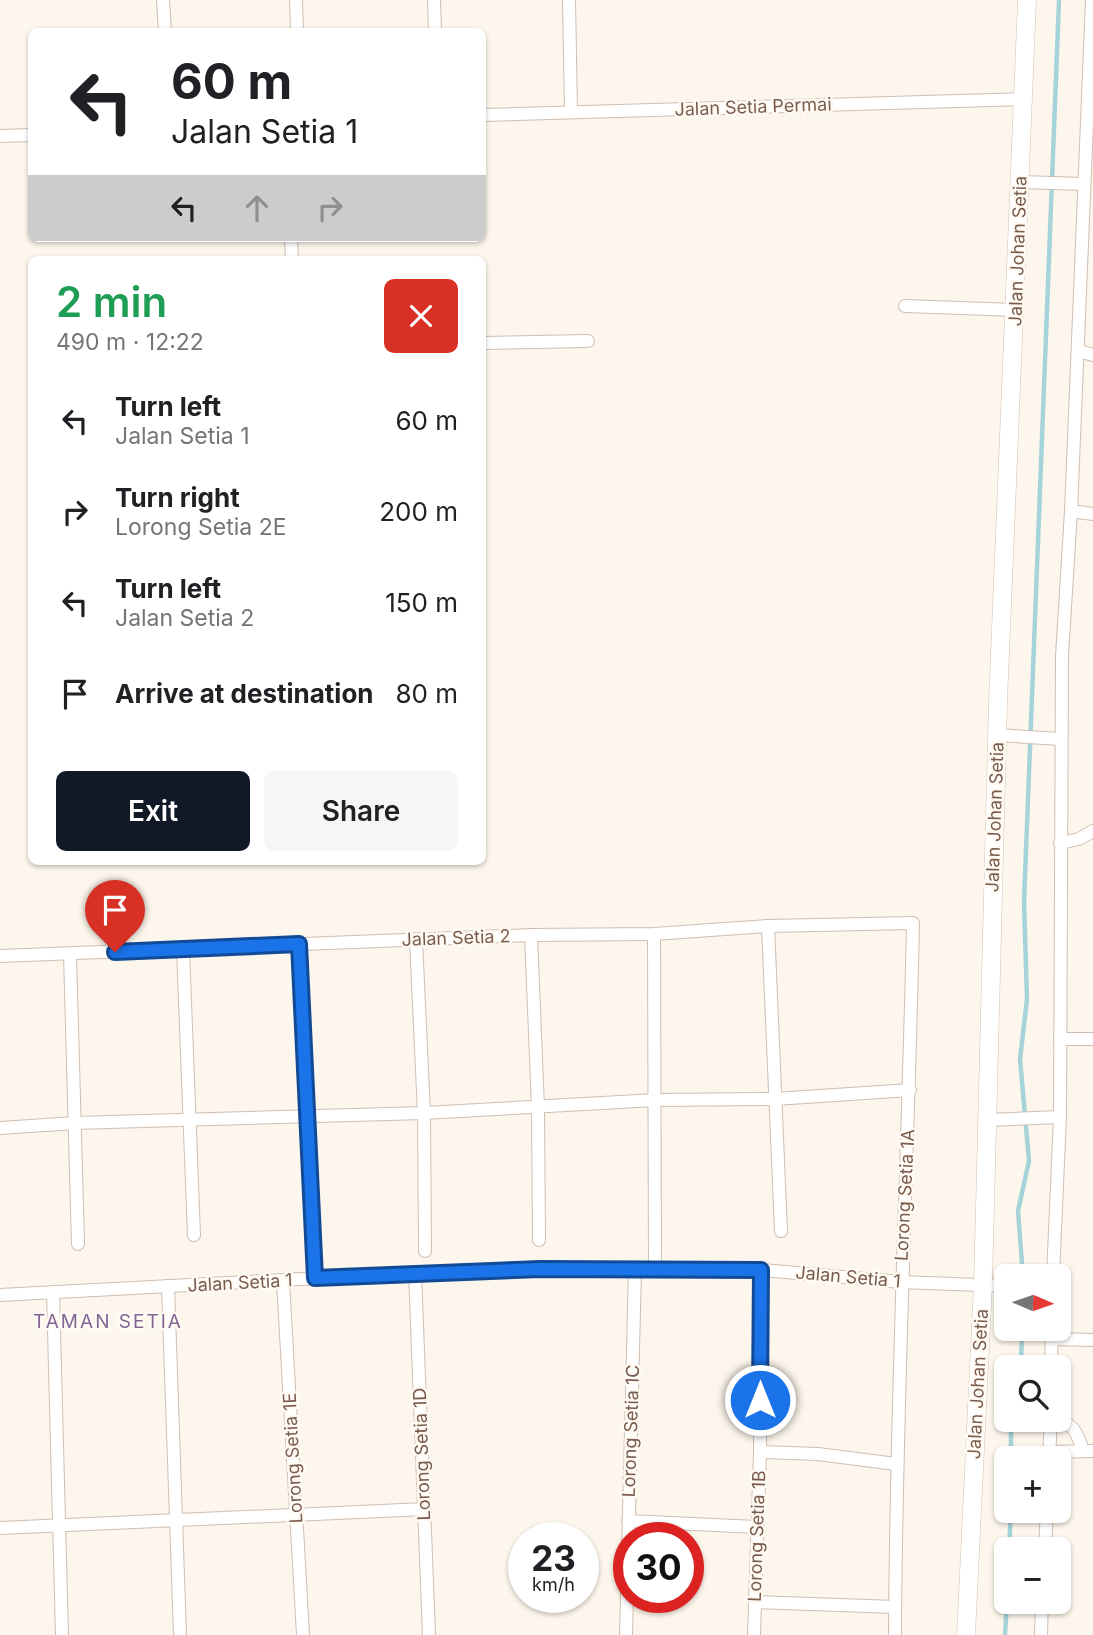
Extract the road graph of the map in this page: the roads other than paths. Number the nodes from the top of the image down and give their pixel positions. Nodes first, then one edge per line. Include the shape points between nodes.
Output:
1 (163, 0) edge
2 (296, 0) edge
3 (434, 0) edge
4 (569, 0) edge
5 (1027, 0) edge
6 (1092, 0) edge
7 (164, 28) edge
8 (298, 28) edge
9 (435, 28) edge
10 (1091, 52) edge
11 (1024, 99) junction
12 (571, 112) junction
13 (486, 115) edge
14 (28, 135) edge
15 (0, 136) edge
16 (1021, 182) junction
17 (1080, 184) junction
18 (905, 306) dead end
19 (1016, 310) junction
20 (588, 341) dead end
21 (486, 343) edge
22 (1079, 351) junction
23 (1093, 355) edge
24 (1071, 511) junction
25 (1093, 514) edge
26 (998, 735) junction
27 (1055, 739) junction
28 (1093, 831) edge
29 (1060, 844) junction
30 (913, 922) joint
31 (768, 926) junction
32 (654, 934) junction
33 (531, 935) junction
34 (416, 940) junction
35 (299, 944) junction
36 (183, 949) junction
37 (71, 954) junction
38 (0, 956) edge
39 (1060, 1039) junction
40 (1093, 1039) edge
41 (910, 1090) junction
42 (775, 1099) junction
43 (656, 1100) junction
44 (538, 1108) junction
45 (424, 1113) junction
46 (307, 1115) junction
47 (1055, 1118) junction
48 (987, 1120) junction
49 (189, 1121) junction
50 (75, 1123) junction
51 (0, 1128) edge
52 (781, 1231) dead end
53 (194, 1235) dead end
54 (539, 1240) dead end
55 (78, 1244) dead end
56 (425, 1251) dead end
57 (1053, 1264) edge
58 (635, 1269) junction
59 (656, 1269) junction
60 (761, 1270) junction
61 (415, 1273) junction
62 (315, 1278) junction
63 (283, 1281) junction
64 (901, 1282) junction
65 (983, 1284) junction
66 (994, 1285) edge
67 (168, 1286) junction
68 (53, 1292) junction
69 (0, 1295) edge
70 (1071, 1337) edge
71 (1093, 1340) edge
72 (1071, 1425) edge
73 (1088, 1451) edge
74 (760, 1452) junction
75 (896, 1464) junction
76 (425, 1509) junction
77 (297, 1514) junction
78 (176, 1521) junction
79 (628, 1521) junction
80 (60, 1526) junction
81 (758, 1527) junction
82 (0, 1528) edge
83 (755, 1602) junction
84 (895, 1607) junction
85 (1042, 1614) edge
86 (62, 1635) edge
87 (180, 1635) edge
88 (303, 1635) edge
89 (429, 1635) edge
90 (626, 1635) edge
91 (754, 1635) edge
92 (895, 1635) edge
93 (966, 1635) edge
94 (1041, 1635) edge

1 - 7 street
2 - 8 street
3 - 9 street
4 - 12 street
5 - 11 main road, Jalan Johan Setia
6 - 10 street
10 - 17 street
11 - 12 street, Jalan Setia Permai
11 - 16 main road, Jalan Johan Setia
12 - 13 street, Jalan Setia Permai
14 - 15 street
16 - 17 street
16 - 19 main road, Jalan Johan Setia
17 - 22 street
18 - 19 street
19 - 26 main road, Jalan Johan Setia
20 - 21 street
22 - 23 street
22 - 24 street
24 - 25 street
24 - 27 street
26 - 27 street
26 - 48 main road, Jalan Johan Setia
27 - 29 street
28 - 29 street
29 - 39 street
30 - 31 street, Jalan Setia 2
30 - 41 street, Lorong Setia 1A
31 - 32 street, Jalan Setia 2
31 - 42 street
32 - 33 street, Jalan Setia 2
32 - 43 street
33 - 34 street, Jalan Setia 2
33 - 44 street
34 - 35 street, Jalan Setia 2
34 - 45 street
35 - 36 street, Jalan Setia 2
35 - 46 street
36 - 37 street, Jalan Setia 2
36 - 49 street
37 - 38 street, Jalan Setia 2
37 - 50 street
39 - 40 street
39 - 47 street
41 - 42 street
41 - 64 street, Lorong Setia 1A
42 - 43 street
42 - 52 street
43 - 44 street
43 - 59 street
44 - 45 street
44 - 54 street
45 - 46 street
45 - 56 street
46 - 49 street
46 - 62 street
47 - 48 street
47 - 57 street
48 - 65 main road, Jalan Johan Setia
49 - 50 street
49 - 53 street
50 - 51 street
50 - 55 street
58 - 59 street, Jalan Setia 1
58 - 61 street, Jalan Setia 1
58 - 79 street, Lorong Setia 1C
59 - 60 street, Jalan Setia 1
60 - 64 street, Jalan Setia 1
60 - 74 street, Lorong Setia 1B
61 - 62 street, Jalan Setia 1
61 - 76 street, Lorong Setia 1D
62 - 63 street, Jalan Setia 1
63 - 67 street, Jalan Setia 1
63 - 77 street, Lorong Setia 1E
64 - 65 street, Jalan Setia 1
64 - 75 street, Lorong Setia 1A
65 - 66 street, Jalan Setia 1
65 - 93 main road, Jalan Johan Setia
67 - 68 street, Jalan Setia 1
67 - 78 street
68 - 69 street, Jalan Setia 1
68 - 80 street
70 - 71 street
72 - 73 street
74 - 75 street
74 - 81 street, Lorong Setia 1B
75 - 84 street, Lorong Setia 1A
76 - 77 street
76 - 89 street, Lorong Setia 1D
77 - 78 street
77 - 88 street, Lorong Setia 1E
78 - 80 street
78 - 87 street
79 - 81 street
79 - 90 street, Lorong Setia 1C
80 - 82 street
80 - 86 street
81 - 83 street, Lorong Setia 1B
83 - 84 street
83 - 91 street, Lorong Setia 1B
84 - 92 street, Lorong Setia 1A
85 - 94 street

